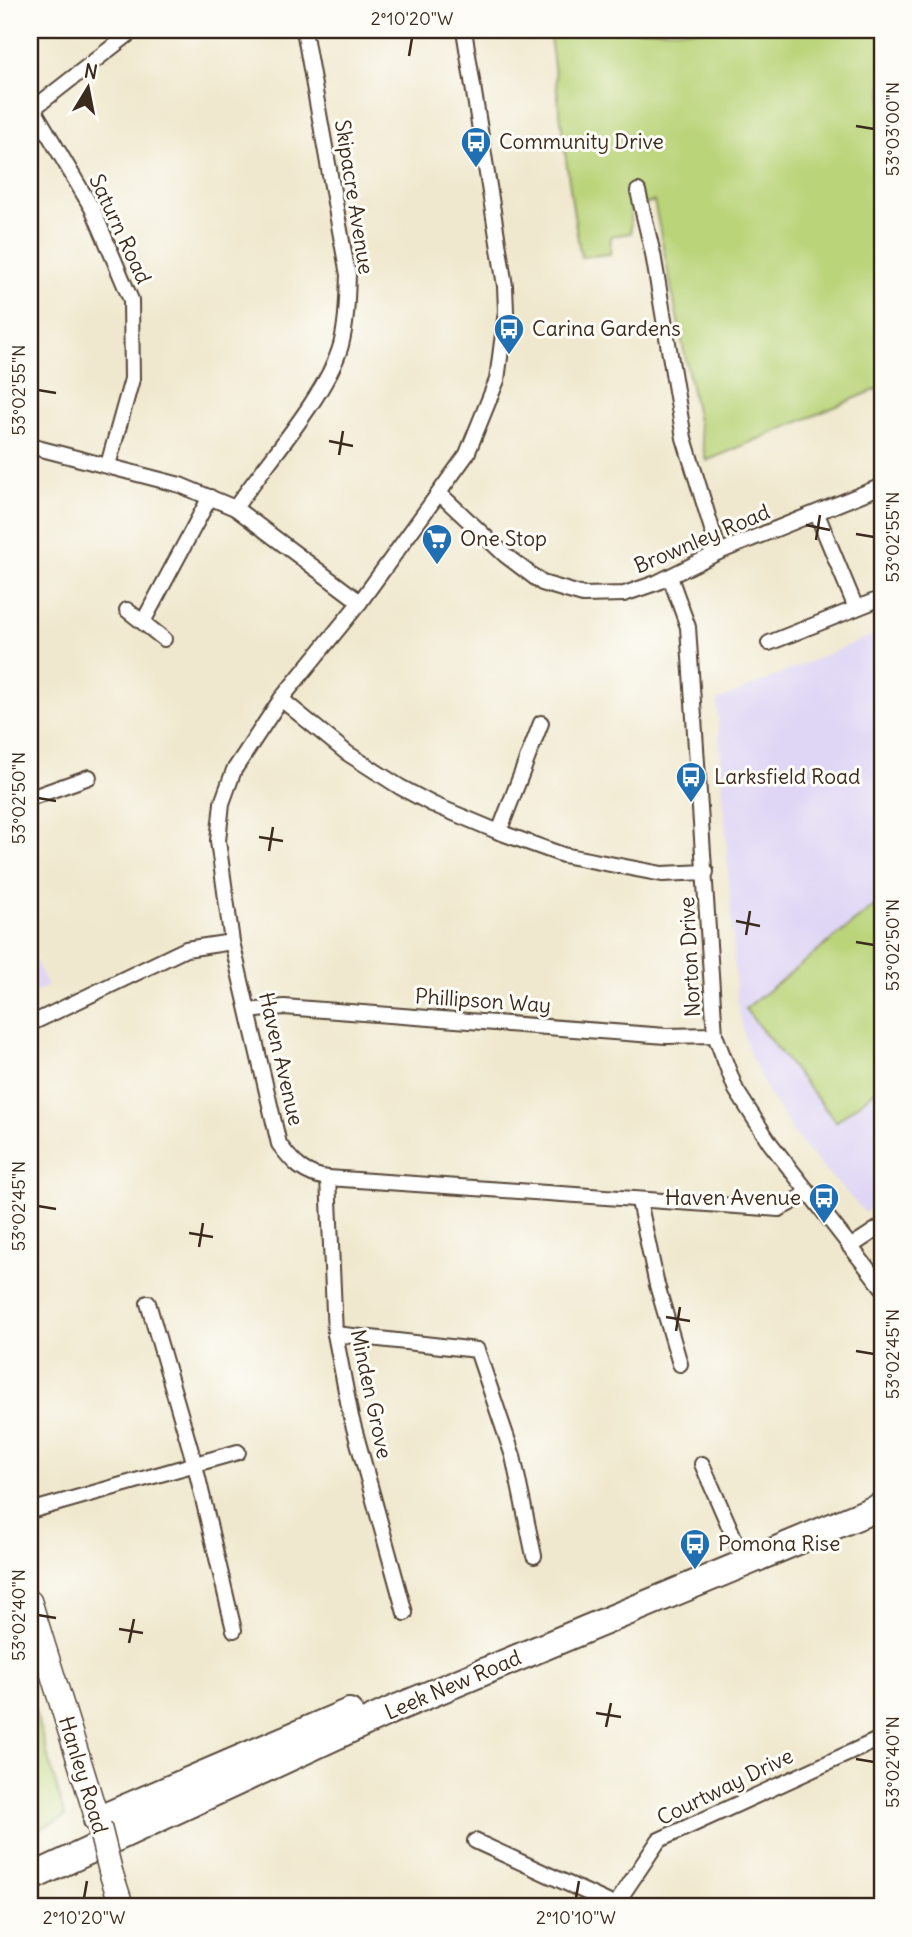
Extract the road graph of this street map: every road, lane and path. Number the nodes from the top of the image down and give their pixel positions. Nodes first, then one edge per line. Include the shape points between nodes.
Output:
1 (134, 30) edge
2 (304, 30) edge
3 (464, 30) edge
4 (32, 105) edge
5 (638, 191) dead end
6 (30, 446) edge
7 (108, 465) junction
8 (882, 486) edge
9 (440, 494) junction
10 (210, 497) junction
11 (235, 508) junction
12 (817, 514) junction
13 (719, 552) junction
14 (670, 577) junction
15 (882, 598) edge
16 (360, 602) junction
17 (856, 607) junction
18 (127, 610) dead end
19 (143, 622) junction
20 (164, 639) dead end
21 (769, 643) dead end
22 (281, 699) junction
23 (541, 723) dead end
24 (89, 777) dead end
25 (30, 798) edge
26 (499, 832) junction
27 (706, 872) junction
28 (232, 942) junction
29 (249, 1011) junction
30 (30, 1024) edge
31 (715, 1035) junction
32 (328, 1178) junction
33 (807, 1194) junction
34 (639, 1200) junction
35 (882, 1226) edge
36 (850, 1247) junction
37 (882, 1287) edge
38 (148, 1303) dead end
39 (335, 1334) junction
40 (680, 1364) dead end
41 (238, 1452) dead end
42 (702, 1464) dead end
43 (195, 1465) junction
44 (882, 1506) edge
45 (30, 1511) edge
46 (534, 1556) dead end
47 (746, 1565) junction
48 (30, 1602) edge
49 (405, 1613) dead end
50 (234, 1630) dead end
51 (374, 1718) junction
52 (882, 1738) edge
53 (98, 1822) junction
54 (475, 1841) dead end
55 (30, 1878) edge
56 (614, 1906) edge
57 (122, 1907) edge

1 - 4 street
2 - 11 street, Skipacre Avenue via 348,275 346,315 341,345 327,380
3 - 9 street via 506,311 497,380 467,454
4 - 7 street, Saturn Road via 93,210 131,300 132,379
5 - 13 street via 684,438
6 - 7 street
7 - 10 street
8 - 12 street, Brownley Road
9 - 14 street, Brownley Road via 542,583 583,595 624,594
9 - 16 street
10 - 11 street
10 - 19 street
11 - 16 street
12 - 13 street, Brownley Road
12 - 17 street
13 - 14 street, Brownley Road
14 - 27 street, Norton Drive via 688,627
15 - 17 street
16 - 22 street
17 - 21 street
18 - 19 street
19 - 20 street
22 - 26 street via 400,787
22 - 28 street via 234,770 222,803 218,841
23 - 26 street
24 - 25 street
26 - 27 street via 563,855 662,874
27 - 31 street, Norton Drive
28 - 29 street, Haven Avenue
28 - 30 street via 186,948
29 - 31 street, Phillipson Way via 284,1007 666,1036
29 - 32 street, Haven Avenue via 279,1144 298,1168
31 - 33 street, Norton Drive via 736,1090
32 - 34 street, Haven Avenue
32 - 39 street, Minden Grove
33 - 34 street, Haven Avenue via 779,1209
33 - 36 street, Norton Drive
34 - 40 street
35 - 36 street
36 - 37 street, Norton Drive
38 - 43 street
39 - 46 street via 477,1350 513,1456
39 - 49 street, Minden Grove via 351,1417
41 - 43 street
42 - 47 street
43 - 45 street
43 - 50 street
44 - 47 highway, Leek New Road
47 - 51 highway, Leek New Road
48 - 53 main road, Hanley Road
51 - 53 highway via 345,1712
51 - 55 highway, Leek New Road
52 - 56 street, Courtway Drive via 659,1840
53 - 57 main road, Hanley Road, bridge
54 - 56 street

